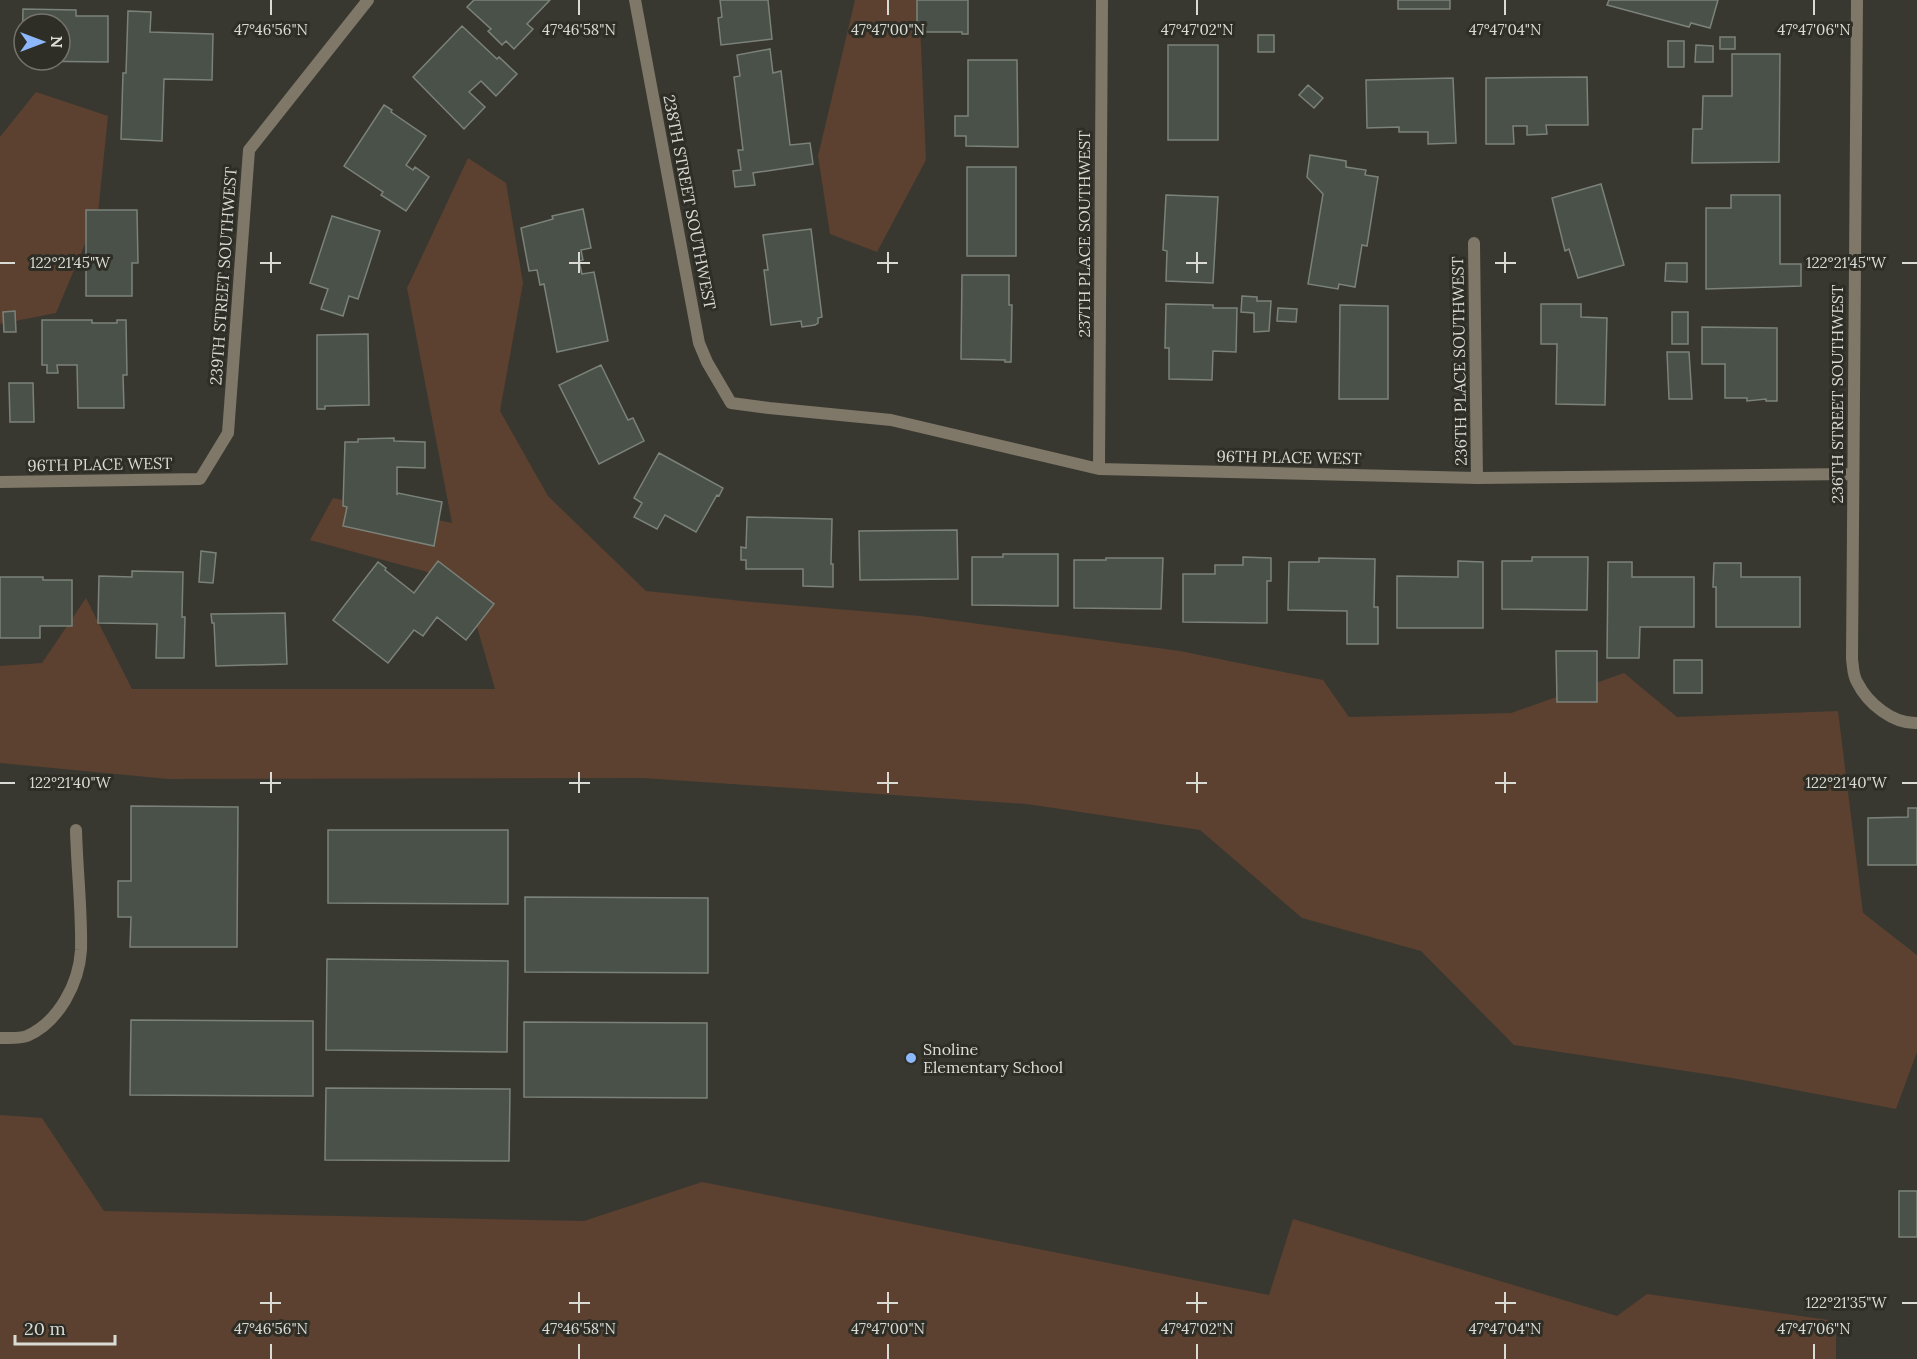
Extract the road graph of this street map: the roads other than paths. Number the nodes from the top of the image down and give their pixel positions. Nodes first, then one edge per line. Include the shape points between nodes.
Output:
1 (368, 0) edge
2 (635, 0) edge
3 (1102, 0) edge
4 (1857, 0) edge
5 (1474, 243) dead end
6 (731, 403) joint
7 (1099, 469) junction
8 (1853, 474) junction
9 (1477, 478) junction
10 (200, 479) joint
11 (0, 482) edge
12 (1913, 723) edge
13 (76, 830) dead end
14 (0, 1038) edge

1 - 10 street, 239TH STREET SOUTHWEST via 249,150 228,433
2 - 6 street, 238TH STREET SOUTHWEST via 699,343
3 - 7 street, 237TH PLACE SOUTHWEST
4 - 8 street, 236TH STREET SOUTHWEST
5 - 9 street, 236TH PLACE SOUTHWEST
6 - 7 street, 96TH PLACE WEST via 891,420
7 - 9 street, 96TH PLACE WEST
8 - 9 street, 96TH PLACE WEST
8 - 12 street, 236TH STREET SOUTHWEST via 1852,659 1856,681 1886,715
10 - 11 street, 96TH PLACE WEST
13 - 14 street via 81,951 76,976 59,1009 43,1026 27,1036

